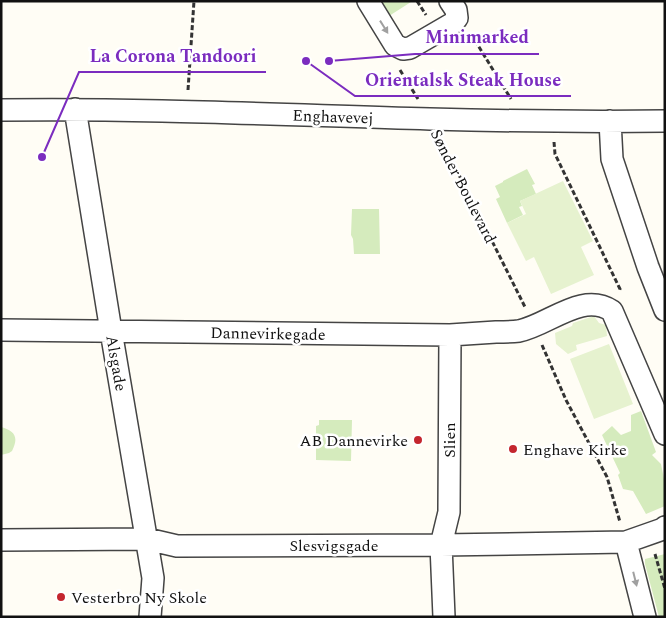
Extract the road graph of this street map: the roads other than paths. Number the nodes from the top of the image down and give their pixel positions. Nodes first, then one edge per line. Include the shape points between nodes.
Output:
1 (368, 1) edge
2 (453, 6) edge
3 (76, 109) junction
4 (1, 110) edge
5 (610, 121) junction
6 (665, 121) edge
7 (665, 310) edge
8 (1, 330) edge
9 (111, 331) junction
10 (450, 335) junction
11 (665, 434) edge
12 (657, 530) edge
13 (147, 539) junction
14 (1, 540) edge
15 (626, 542) junction
16 (442, 544) junction
17 (150, 617) edge
18 (444, 617) edge
19 (644, 617) edge

1 -> 2 street via 395,44 402,49 410,48 453,23 457,18
3 - 4 street, Enghavevej
3 - 5 street, Enghavevej
3 - 9 street, Alsgade
5 - 6 street, Enghavevej
5 - 7 street via 612,159
8 - 9 street, Dannevirkegade
9 - 10 street, Dannevirkegade
9 - 13 street, Alsgade
10 - 11 street, Dannevirkegade via 518,331 581,305 606,306 612,311
10 - 16 street, Slien via 449,512
12 - 15 street, Slesvigsgade
13 - 14 street, Slesvigsgade
13 - 16 street, Slesvigsgade via 177,546
13 - 17 street, Alsgade via 153,578
15 - 16 street, Slesvigsgade
15 -> 19 street
16 - 18 street, Slien

